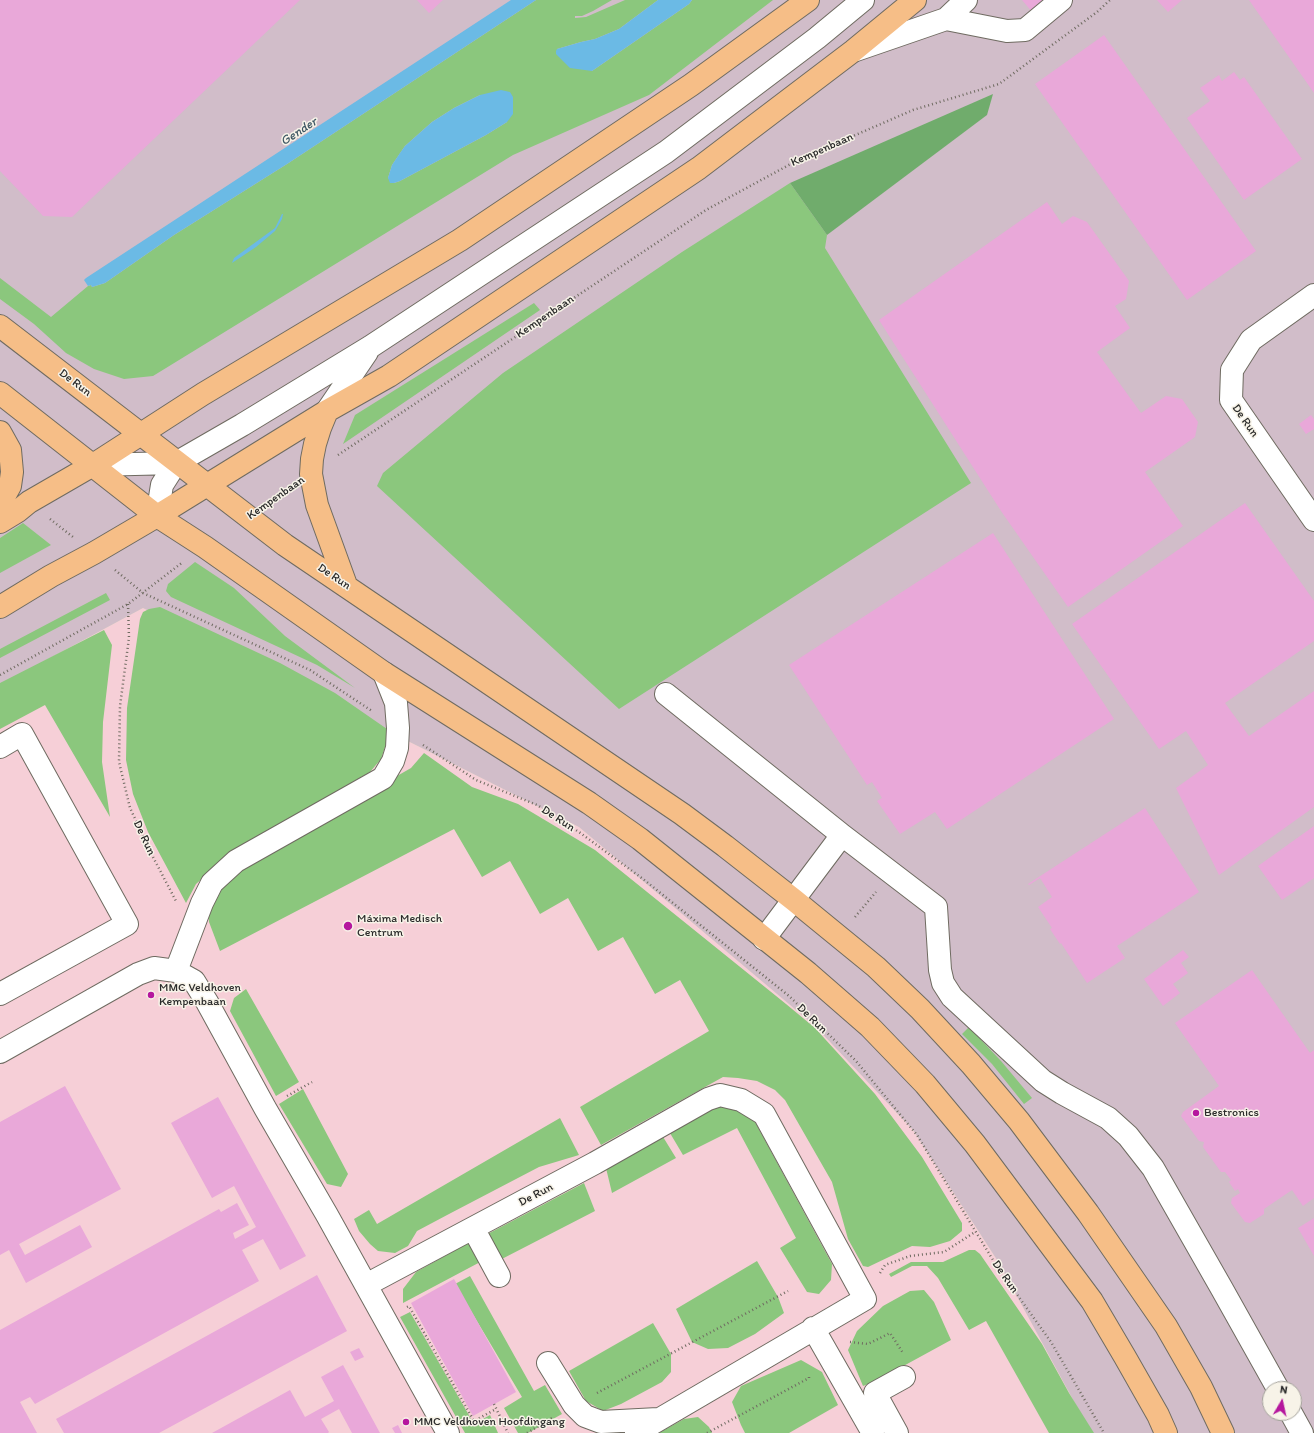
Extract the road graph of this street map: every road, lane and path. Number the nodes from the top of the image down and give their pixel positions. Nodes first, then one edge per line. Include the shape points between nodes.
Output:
1 (808, 0) edge
2 (863, 0) edge
3 (915, 0) edge
4 (966, 0) edge
5 (1062, 0) edge
6 (1110, 0) edge
7 (946, 19) junction
8 (853, 51) junction
9 (1314, 295) edge
10 (0, 326) edge
11 (370, 347) junction
12 (0, 394) edge
13 (327, 411) junction
14 (0, 432) edge
15 (141, 434) junction
16 (176, 463) junction
17 (93, 465) junction
18 (311, 474) junction
19 (207, 486) junction
20 (0, 504) edge
21 (158, 516) junction
22 (250, 517) junction
23 (1314, 520) edge
24 (0, 522) edge
25 (205, 547) junction
26 (346, 586) junction
27 (143, 593) junction
28 (128, 604) junction
29 (0, 607) edge
30 (384, 673) junction
31 (0, 675) edge
32 (666, 694) dead end
33 (398, 728) junction
34 (0, 746) edge
35 (842, 835) junction
36 (794, 900) junction
37 (179, 905) dead end
38 (764, 939) junction
39 (176, 971) junction
40 (0, 994) edge
41 (1, 1049) edge
42 (312, 1082) dead end
43 (265, 1108) junction
44 (473, 1228) junction
45 (976, 1232) junction
46 (499, 1276) dead end
47 (366, 1285) junction
48 (788, 1291) dead end
49 (865, 1299) junction
50 (384, 1319) junction
51 (813, 1328) junction
52 (548, 1363) dead end
53 (904, 1377) dead end
54 (1274, 1381) edge
55 (494, 1404) dead end
56 (574, 1405) junction
57 (496, 1409) junction
58 (660, 1419) junction
59 (1295, 1421) edge
60 (448, 1433) edge
61 (508, 1433) edge
62 (527, 1433) edge
63 (636, 1433) edge
64 (872, 1433) edge
65 (897, 1433) edge
66 (1104, 1433) edge
67 (1166, 1433) edge
68 (1223, 1433) edge
69 (1302, 1433) edge

1 - 15 main road via 691,85 460,240
2 - 11 street via 666,152
3 - 8 main road
4 - 7 street
5 - 7 street via 1025,30 1007,31
6 - 18 path, Kempenbaan via 999,84 906,113 798,160 706,210
7 - 8 street
8 - 13 main road via 699,168 388,376
9 - 23 street, De Run via 1251,340 1232,370 1230,400
10 - 15 main road, De Run
11 - 13 street
11 - 16 street
12 - 17 main road
13 - 18 main road via 315,444
13 - 19 main road
14 - 20 main road via 10,450 12,472 10,486
15 - 16 main road, De Run
15 - 17 main road
16 - 17 street
16 - 19 main road, De Run
16 - 21 street via 162,485
17 - 21 main road
17 - 24 main road
18 - 22 path, Kempenbaan
18 - 26 main road via 317,505
19 - 21 main road
19 - 22 main road, De Run
21 - 25 main road
21 - 29 main road
22 - 26 main road, De Run
25 - 27 path
25 - 30 main road
26 - 36 main road, De Run via 682,814
27 - 28 path
27 - 33 path, De Run via 310,670
28 - 31 path
28 - 37 path, De Run via 129,638 120,706 119,762 130,808
30 - 33 street via 396,704
30 - 38 main road via 590,802
32 - 35 street
33 - 39 street via 393,762 383,778 236,861 212,883
33 - 45 path, De Run via 476,780 537,805 579,832 643,879 789,996 856,1061 917,1135
34 - 40 street via 22,734 127,924
35 - 36 street
35 - 54 street via 936,907 940,970 943,983 952,997 1043,1080 1108,1118 1128,1136 1153,1168
36 - 38 street
36 - 68 main road, De Run via 876,967 920,1009 1019,1121 1088,1213 1162,1320 1201,1387
38 - 67 main road via 870,1027 925,1084 975,1144 1092,1302 1126,1357
39 - 41 street via 154,968 138,974
39 - 43 street via 194,981
42 - 43 path
43 - 47 street
44 - 46 street
44 - 47 street, De Run
44 - 49 street, De Run via 595,1163 708,1098 720,1095 741,1100 764,1114
45 - 49 path via 944,1252 910,1256 885,1265
45 - 66 path, De Run via 996,1265 1051,1342
47 - 50 street
48 - 56 path
49 - 51 street
50 - 57 path via 409,1306 474,1421
50 - 60 street
51 - 58 street
51 - 64 street
52 - 56 street
53 - 65 street via 875,1393
55 - 57 path
56 - 58 street via 585,1416 601,1422
56 - 62 path
57 - 61 path
58 - 63 street
59 - 69 street

